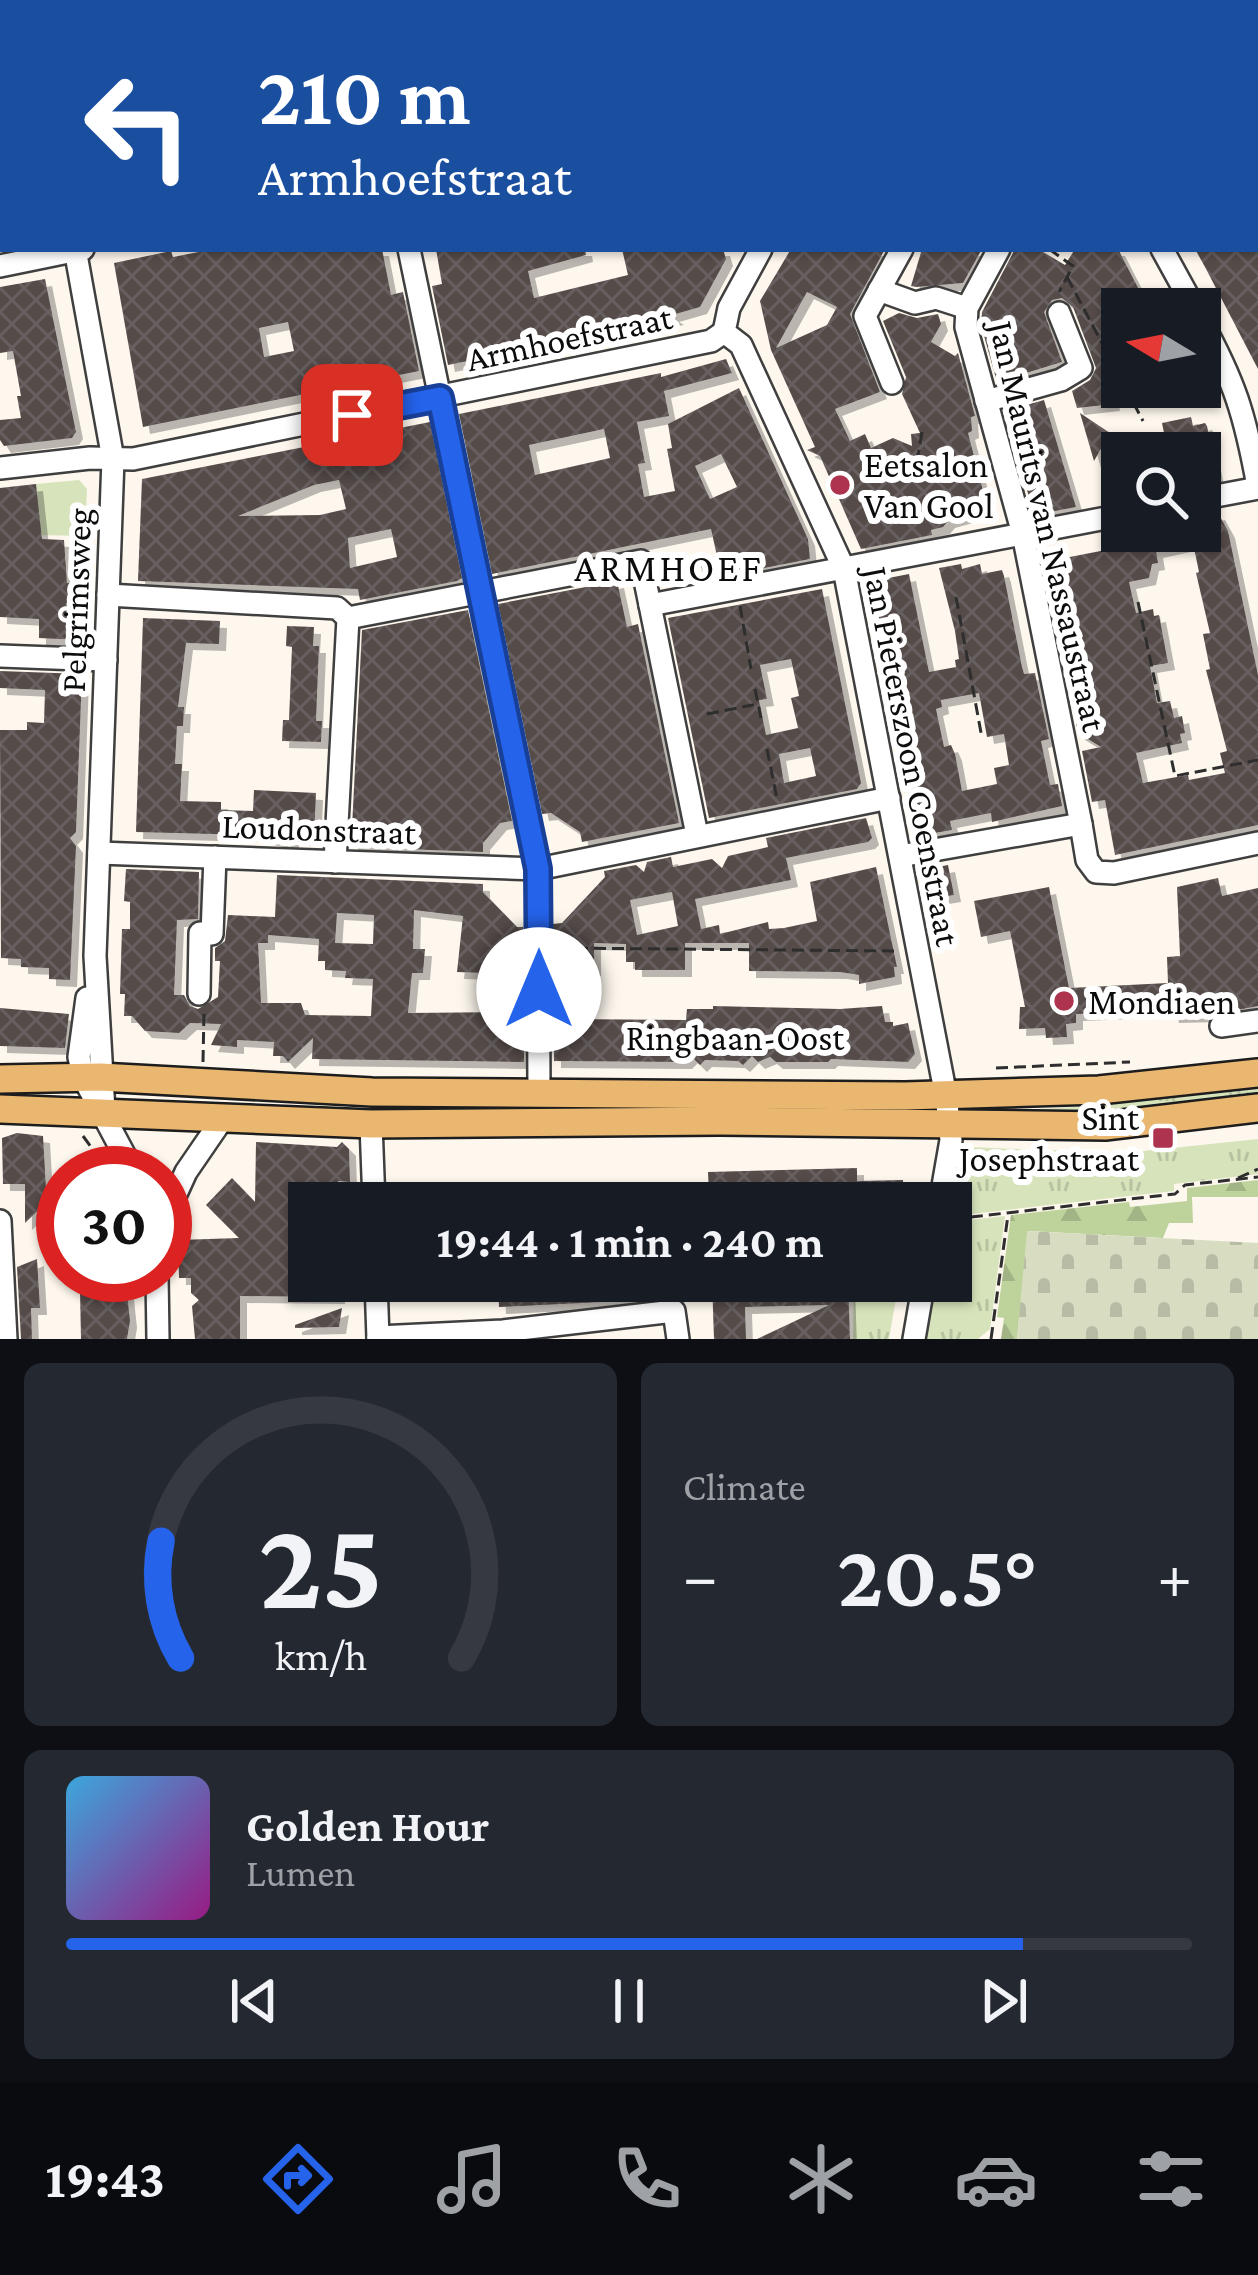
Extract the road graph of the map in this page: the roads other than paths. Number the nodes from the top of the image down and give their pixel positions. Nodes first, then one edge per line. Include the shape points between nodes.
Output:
1 (68, 252) edge
2 (78, 252) edge
3 (410, 252) edge
4 (759, 252) edge
5 (900, 252) edge
6 (997, 252) edge
7 (1164, 252) edge
8 (0, 266) edge
9 (1183, 288) edge
10 (879, 290) junction
11 (1058, 303) road end
12 (967, 308) junction
13 (724, 332) junction
14 (1221, 357) edge
15 (892, 383) dead end
16 (440, 398) junction
17 (986, 401) junction
18 (113, 459) junction
19 (0, 468) edge
20 (1258, 487) edge
21 (1221, 495) edge
22 (1101, 519) edge
23 (1023, 534) junction
24 (844, 569) junction
25 (480, 591) junction
26 (108, 595) junction
27 (650, 605) junction
28 (348, 618) junction
29 (0, 656) edge
30 (106, 659) junction
31 (889, 798) junction
32 (1081, 824) junction
33 (697, 835) junction
34 (1258, 843) edge
35 (98, 853) junction
36 (900, 856) junction
37 (214, 857) junction
38 (335, 862) junction
39 (538, 869) junction
40 (199, 994) road end
41 (1258, 1021) edge
42 (1221, 1027) dead end
43 (1258, 1073) edge
44 (92, 1077) junction
45 (0, 1079) edge
46 (539, 1092) junction
47 (946, 1096) junction
48 (1258, 1108) edge
49 (0, 1109) edge
50 (104, 1111) junction
51 (223, 1118) junction
52 (370, 1124) junction
53 (950, 1126) junction
54 (121, 1146) edge
55 (192, 1163) edge
56 (373, 1182) edge
57 (943, 1182) edge
58 (0, 1221) edge
59 (2, 1296) edge
60 (157, 1302) edge
61 (377, 1302) edge
62 (920, 1302) edge
63 (378, 1338) edge
64 (6, 1339) edge
65 (158, 1339) edge
66 (678, 1339) edge
67 (914, 1339) edge

1 - 8 street
2 - 18 street, Pelgrimsweg
3 - 16 street
4 - 13 street
5 - 10 street
6 - 12 street, Jan Maurits van Nassaustraat
7 - 9 street
10 - 12 street
10 - 15 street via 866,316
11 - 17 street via 1081,368
12 - 17 street, Jan Maurits van Nassaustraat
13 - 16 street, Armhoefstraat
13 - 24 street, Jan Pieterszoon Coenstraat via 741,345
14 - 20 street via 1244,412
16 - 18 street, Armhoefstraat
16 - 25 street
17 - 23 street, Jan Maurits van Nassaustraat
18 - 19 street, Armhoefstraat
18 - 26 street, Pelgrimsweg
20 - 21 street
22 - 23 street
23 - 24 street
23 - 32 street, Jan Maurits van Nassaustraat
24 - 27 street
24 - 31 street, Jan Pieterszoon Coenstraat
25 - 27 street via 641,561
25 - 28 street
25 - 39 street
26 - 28 street via 337,608
26 - 30 street, Pelgrimsweg
27 - 33 street
28 - 38 street
29 - 30 street
30 - 35 street, Pelgrimsweg
31 - 33 street, Loudonstraat
31 - 36 street, Jan Pieterszoon Coenstraat
32 - 34 street, Jan Maurits van Nassaustraat via 1096,872
32 - 36 street
33 - 39 street, Loudonstraat
35 - 37 street, Loudonstraat
35 - 44 street, Pelgrimsweg via 95,956 80,1041
36 - 47 street, Jan Pieterszoon Coenstraat
37 - 38 street, Loudonstraat
37 - 40 street via 212,934 200,933
38 - 39 street, Loudonstraat
39 - 46 street
41 - 42 street
43 - 47 main road, Ringbaan-Oost
44 - 45 main road, Ringbaan-Oost
44 - 46 main road, Ringbaan-Oost
44 - 50 street
46 - 47 main road, Ringbaan-Oost
47 - 53 street
48 - 53 main road via 1106,1126
49 - 50 main road
50 - 51 main road
50 - 54 street
51 - 52 main road
51 - 55 street
52 - 53 main road
52 - 56 street
53 - 57 street
58 - 59 street
59 - 64 street
60 - 65 street
61 - 63 street
62 - 67 street
63 - 66 street via 674,1311

